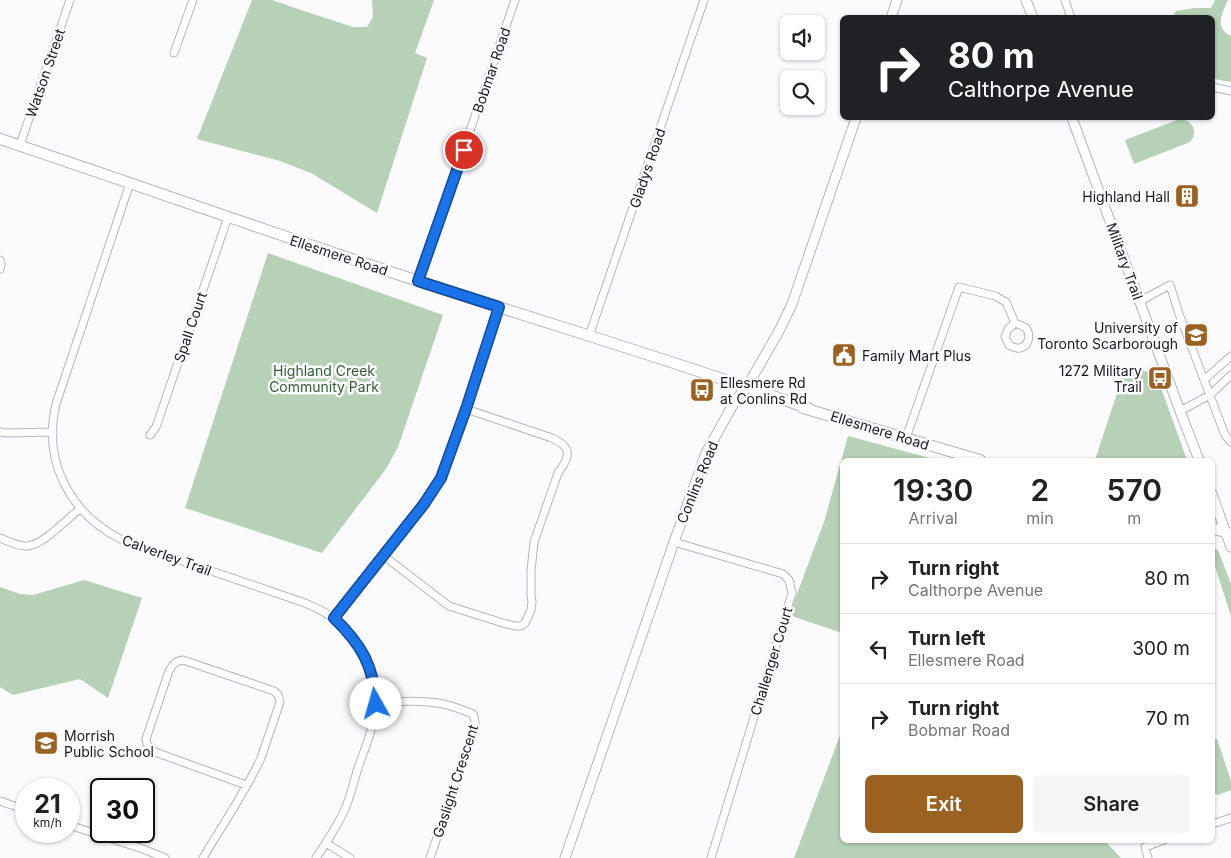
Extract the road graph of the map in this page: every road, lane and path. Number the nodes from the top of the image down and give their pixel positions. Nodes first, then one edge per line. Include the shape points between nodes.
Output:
1 (70, 0) edge
2 (194, 0) edge
3 (515, 0) edge
4 (704, 0) edge
5 (897, 0) edge
6 (1026, 0) edge
7 (1065, 0) edge
8 (892, 15) edge
9 (1032, 15) edge
10 (1070, 15) edge
11 (174, 53) dead end
12 (1215, 88) edge
13 (1231, 91) edge
14 (855, 120) edge
15 (1073, 120) edge
16 (0, 139) edge
17 (20, 146) junction
18 (130, 183) junction
19 (228, 217) junction
20 (0, 260) edge
21 (0, 269) edge
22 (418, 281) junction
23 (1140, 301) junction
24 (499, 307) junction
25 (1015, 323) dead end
26 (589, 336) junction
27 (1231, 356) edge
28 (1231, 375) edge
29 (1204, 380) junction
30 (743, 390) junction
31 (1210, 395) junction
32 (466, 409) junction
33 (1180, 411) junction
34 (0, 432) edge
35 (53, 432) junction
36 (150, 435) dead end
37 (906, 438) junction
38 (1231, 442) edge
39 (973, 458) edge
40 (1198, 458) edge
41 (1215, 501) edge
42 (80, 509) junction
43 (1215, 529) edge
44 (1229, 533) edge
45 (0, 538) edge
46 (674, 542) junction
47 (1231, 547) edge
48 (384, 556) junction
49 (334, 618) junction
50 (376, 704) junction
51 (246, 785) junction
52 (0, 801) edge
53 (15, 806) edge
54 (1231, 818) edge
55 (1215, 823) edge
56 (80, 829) edge
57 (326, 843) junction
58 (1156, 843) edge
59 (165, 858) edge
60 (203, 858) edge
61 (316, 858) edge
62 (350, 858) edge
63 (430, 858) edge
64 (565, 858) edge
65 (711, 858) edge
66 (1148, 858) edge

1 - 17 street, Watson Street
2 - 11 street
3 - 22 street, Bobmar Road
4 - 26 street, Gladys Road
5 - 8 street
6 - 9 street
7 - 10 street
12 - 13 street
14 - 30 street, Conlins Road via 792,304
15 - 23 street, Military Trail
16 - 17 main road, Ellesmere Road
17 - 18 main road, Ellesmere Road
18 - 19 main road, Ellesmere Road
18 - 35 street, Calverley Trail via 60,392
19 - 22 main road, Ellesmere Road
19 - 36 street, Spall Court via 156,427
20 - 21 street
22 - 24 main road, Ellesmere Road
23 - 29 street via 1170,285
23 - 33 street, Military Trail
24 - 26 main road, Ellesmere Road
24 - 32 street
25 - 37 street via 1006,302 959,287
26 - 30 main road, Ellesmere Road via 708,373
27 - 29 street
28 - 31 street
29 - 31 street
30 - 37 main road, Ellesmere Road
30 - 46 street, Conlins Road via 706,454
31 - 33 street
31 - 38 street via 1224,435
32 - 48 street via 441,478
32 - 48 street via 552,438 567,449 534,542 532,602 525,623 520,626 503,624 449,606
33 - 40 street, Military Trail
34 - 35 street
35 - 42 street, Calverley Trail via 58,468
37 - 39 main road, Ellesmere Road
41 - 44 street
42 - 45 street via 41,542 27,546
42 - 49 street, Calverley Trail via 99,527 124,541 306,603
43 - 44 main road
44 - 47 street
46 - 64 street, Conlins Road
46 - 65 street, Challenger Court via 783,574 789,580 792,593
48 - 49 street
49 - 50 street, Calverley Trail via 348,631 367,661
50 - 57 street, Calverley Trail via 372,730 345,810
50 - 63 street, Gaslight Crescent via 430,702 473,714 476,727
51 - 51 street via 261,758 280,702 278,695 178,660 169,671 146,744 155,752
51 - 60 street
52 - 53 street
54 - 55 street
56 - 59 street
57 - 61 street, Calverley Trail
57 - 62 street
58 - 66 street via 1145,847

